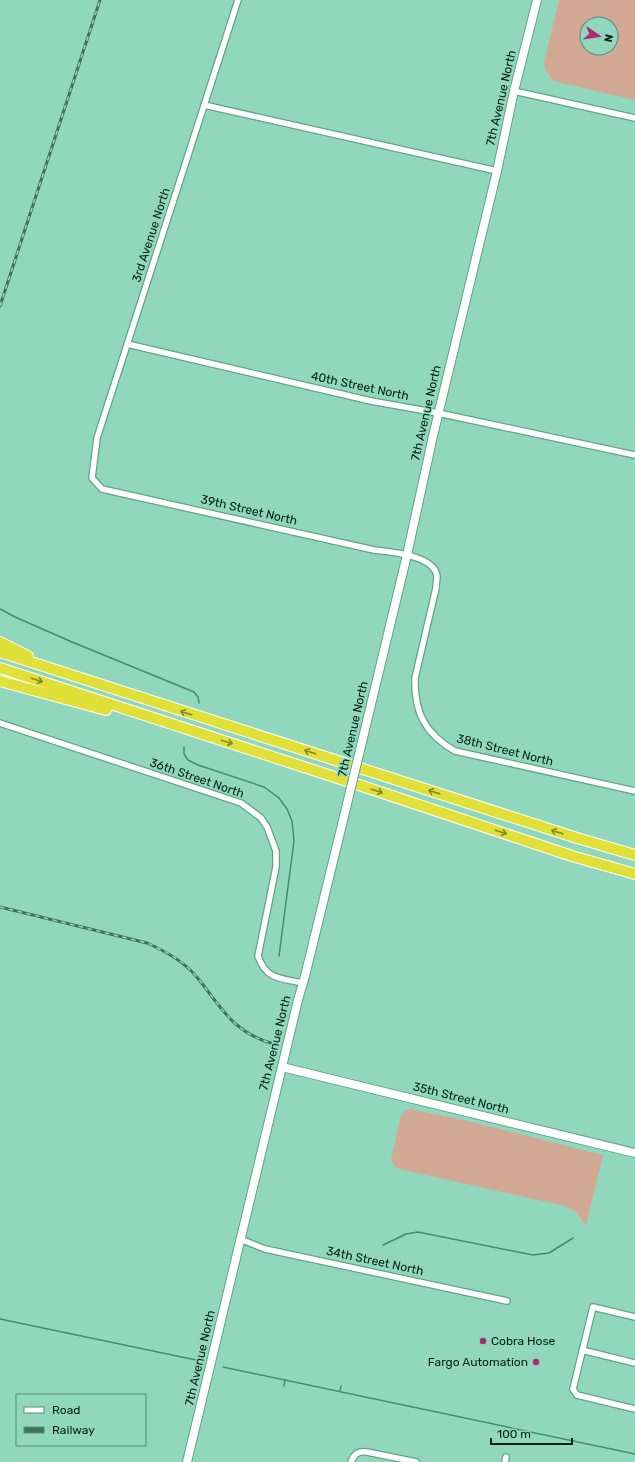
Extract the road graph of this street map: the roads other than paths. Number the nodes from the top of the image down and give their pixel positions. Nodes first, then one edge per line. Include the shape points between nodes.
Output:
1 (238, 0) edge
2 (537, 0) edge
3 (514, 91) junction
4 (204, 105) junction
5 (635, 118) edge
6 (497, 171) junction
7 (127, 344) junction
8 (438, 413) junction
9 (635, 455) edge
10 (92, 478) joint
11 (407, 555) junction
12 (0, 642) edge
13 (0, 652) edge
14 (0, 668) edge
15 (60, 672) junction
16 (0, 681) edge
17 (0, 723) edge
18 (209, 736) junction
19 (635, 791) edge
20 (577, 838) junction
21 (635, 849) edge
22 (635, 855) edge
23 (635, 874) edge
24 (303, 983) junction
25 (282, 1067) junction
26 (635, 1153) edge
27 (240, 1239) junction
28 (507, 1301) dead end
29 (635, 1317) edge
30 (582, 1350) junction
31 (635, 1363) edge
32 (635, 1409) edge
33 (187, 1462) edge
34 (351, 1462) edge
35 (416, 1462) edge

1 - 4 street, 3rd Avenue North
2 - 3 street, 7th Avenue North
3 - 5 street
3 - 6 street, 7th Avenue North
4 - 6 street
4 - 7 street, 3rd Avenue North
6 - 8 street, 7th Avenue North
7 - 8 street, 40th Street North via 371,401
7 - 10 street, 3rd Avenue North via 97,438
8 - 9 street, 40th Street North
8 - 11 street, 7th Avenue North
10 - 11 street, 39th Street North via 102,489
11 - 19 street, 38th Street North via 424,560 437,575 414,689 422,720 430,733 455,751
11 - 24 street, 7th Avenue North, bridge
12 - 15 highway
13 - 15 highway
14 -> 18 highway
20 -> 15 highway
16 - 18 highway via 152,724
17 - 24 street, 36th Street North via 241,803 261,818 276,851 276,867 258,956 261,966 267,973
18 -> 23 highway via 572,856
20 - 21 highway
20 - 22 highway
24 - 25 street, 7th Avenue North
25 - 26 street, 35th Street North
25 - 27 street, 7th Avenue North
27 - 28 street, 34th Street North via 265,1249
27 - 33 street, 7th Avenue North
29 - 30 street via 593,1307
30 - 31 street
30 - 32 street via 573,1389 576,1395
34 - 35 street via 353,1456 360,1451

